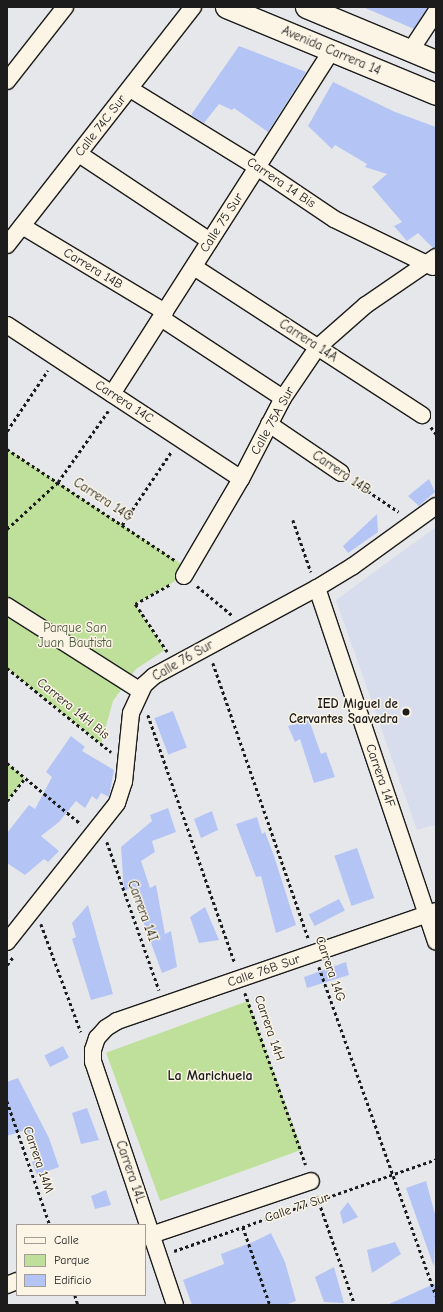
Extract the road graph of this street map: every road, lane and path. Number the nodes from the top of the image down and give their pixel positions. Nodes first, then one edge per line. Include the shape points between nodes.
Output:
1 (65, 7) edge
2 (193, 7) edge
3 (226, 7) edge
4 (306, 7) edge
5 (436, 12) edge
6 (411, 50) junction
7 (331, 51) junction
8 (436, 62) edge
9 (7, 80) edge
10 (130, 88) junction
11 (436, 94) edge
12 (79, 154) junction
13 (258, 167) junction
14 (22, 226) junction
15 (210, 241) junction
16 (7, 245) edge
17 (433, 263) edge
18 (194, 267) junction
19 (163, 315) junction
20 (7, 325) edge
21 (317, 348) junction
22 (56, 357) junction
23 (115, 396) junction
24 (283, 398) junction
25 (422, 416) dead end
26 (269, 424) junction
27 (7, 431) edge
28 (180, 439) junction
29 (7, 449) edge
30 (341, 473) joint
31 (242, 479) junction
32 (58, 482) junction
33 (436, 506) edge
34 (293, 520) dead end
35 (413, 522) junction
36 (122, 525) junction
37 (7, 529) edge
38 (187, 572) junction
39 (317, 588) junction
40 (7, 606) edge
41 (246, 626) junction
42 (208, 647) junction
43 (175, 665) junction
44 (7, 668) edge
45 (139, 690) junction
46 (145, 720) dead end
47 (7, 764) edge
48 (126, 765) junction
49 (25, 778) junction
50 (7, 801) edge
51 (102, 838) junction
52 (35, 907) junction
53 (431, 913) edge
54 (41, 922) junction
55 (36, 928) dead end
56 (436, 942) edge
57 (12, 947) edge
58 (314, 953) junction
59 (7, 965) edge
60 (241, 978) junction
61 (165, 1005) junction
62 (90, 1036) junction
63 (7, 1101) edge
64 (436, 1159) edge
65 (391, 1175) junction
66 (311, 1181) junction
67 (318, 1200) junction
68 (50, 1224) edge
69 (144, 1224) edge
70 (243, 1227) junction
71 (148, 1236) edge
72 (158, 1257) junction
73 (436, 1296) edge
74 (175, 1305) edge
75 (270, 1305) edge
76 (355, 1305) edge

1 - 9 street
2 - 10 street, Calle 74C Sur
3 - 7 main road, Avenida Carrera 14
4 - 6 main road
5 - 6 street
6 - 8 main road
7 - 11 main road, Avenida Carrera 14
7 - 13 street, Calle 75 Sur
10 - 12 street, Calle 74C Sur
10 - 13 street, Carrera 14 Bis
12 - 14 street, Calle 74C Sur
12 - 15 street
13 - 15 street, Calle 75 Sur
13 - 17 street, Carrera 14 Bis via 334,218
14 - 16 street, Calle 74C Sur
14 - 19 street, Carrera 14B
15 - 18 street, Calle 75 Sur
17 - 21 street, Calle 75A Sur via 366,305
18 - 19 street, Calle 75 Sur
18 - 21 street, Carrera 14A
19 - 23 street, Calle 75 Sur
19 - 24 street, Carrera 14B
20 - 22 street, Carrera 14C
21 - 24 street, Calle 75A Sur
21 - 25 street, Carrera 14A
22 - 23 street, Carrera 14C
22 - 27 path
23 - 28 street, Carrera 14C
23 - 32 path
24 - 26 street, Calle 75A Sur
26 - 30 street, Carrera 14B
26 - 31 street, Calle 75A Sur
28 - 31 street, Carrera 14C
28 - 36 path
29 - 32 path, Carrera 14G
30 - 35 path, Carrera 14B
31 - 38 street, Calle 75A Sur
32 - 36 path, Carrera 14G
32 - 37 path
33 - 35 street, Calle 76 Sur
34 - 39 path
35 - 39 street, Calle 76 Sur
36 - 38 path, Carrera 14G
38 - 41 path, Carrera 14G
38 - 43 path via 135,604
39 - 41 street, Calle 76 Sur
39 - 53 street, Carrera 14F
40 - 45 street
41 - 42 street, Calle 76 Sur
42 - 43 street, Calle 76 Sur
42 - 58 path, Carrera 14G
43 - 45 street, Calle 76 Sur via 154,676
44 - 48 path, Carrera 14H Bis
45 - 48 street, Calle 76 Sur via 131,713
46 - 60 path, Carrera 14H via 146,710
47 - 49 path
48 - 51 street, Calle 76 Sur via 122,790
49 - 50 path
49 - 51 path
51 - 52 street, Calle 76 Sur
51 - 61 path, Carrera 14I
52 - 54 path
52 - 57 street, Calle 76 Sur
53 - 56 street, Carrera 14F
53 - 58 street, Calle 76B Sur
54 - 55 path
54 - 62 path
57 - 59 path
58 - 60 street, Calle 76B Sur
58 - 65 path, Carrera 14G
60 - 61 street, Calle 76B Sur
60 - 66 path, Carrera 14H
61 - 62 street, Calle 76B Sur via 111,1024
62 - 69 street, Carrera 14L via 92,1062
63 - 68 path, Carrera 14M
64 - 65 path, Calle 77 Sur
65 - 67 path, Calle 77 Sur
65 - 73 path, Carrera 14G
66 - 67 path, Carrera 14H
66 - 71 street
67 - 70 path, Calle 77 Sur
67 - 76 path, Carrera 14H
70 - 72 path, Calle 77 Sur
70 - 75 path
71 - 72 street, Carrera 14L
72 - 74 street, Carrera 14L

